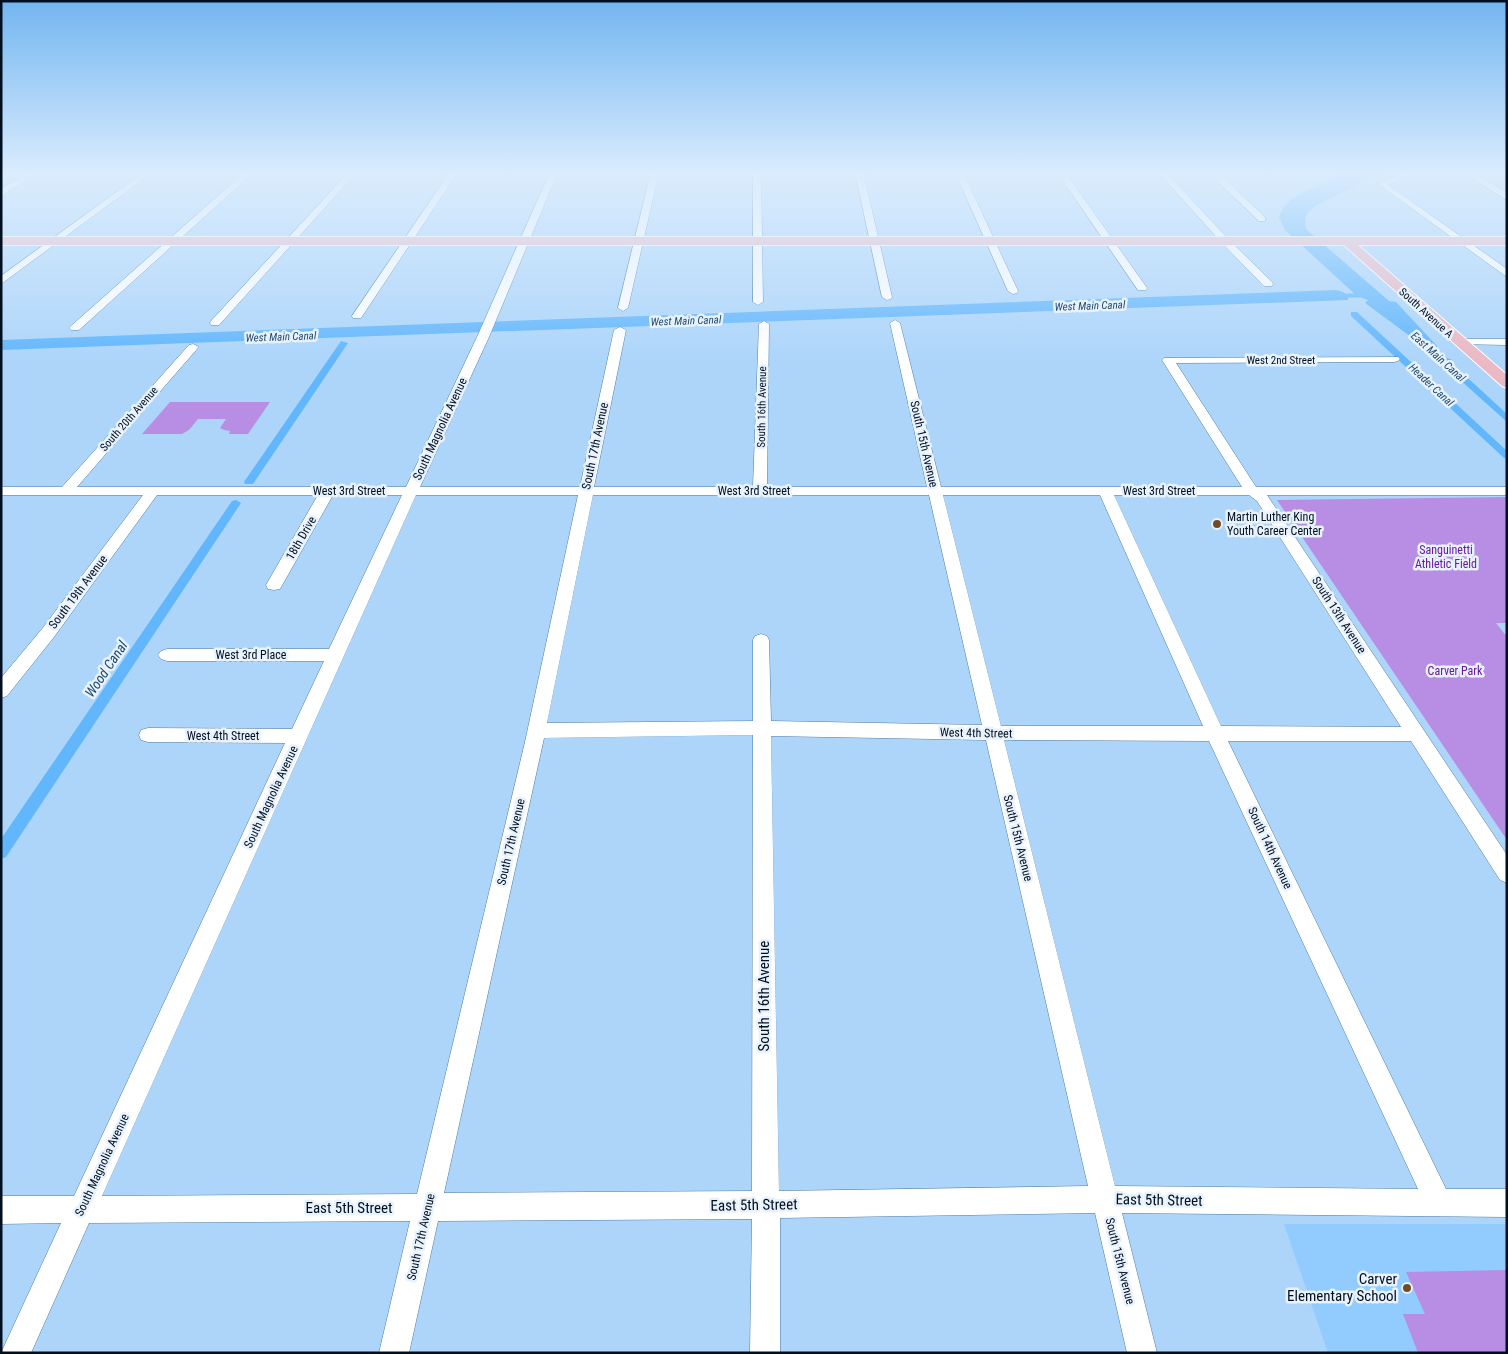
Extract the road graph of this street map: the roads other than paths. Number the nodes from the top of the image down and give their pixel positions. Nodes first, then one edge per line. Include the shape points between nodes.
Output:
1 (62, 235) edge
2 (179, 235) edge
3 (294, 235) edge
4 (410, 235) edge
5 (527, 235) edge
6 (641, 235) edge
7 (757, 235) edge
8 (873, 235) edge
9 (989, 235) edge
10 (1106, 235) edge
11 (1220, 235) edge
12 (1453, 235) edge
13 (1, 241) edge
14 (54, 241) junction
15 (172, 241) junction
16 (289, 241) junction
17 (406, 241) junction
18 (524, 241) junction
19 (640, 241) junction
20 (757, 241) junction
21 (874, 241) junction
22 (992, 241) junction
23 (1110, 241) junction
24 (1225, 241) junction
25 (1347, 241) junction
26 (1461, 241) junction
27 (1507, 241) edge
28 (1507, 274) edge
29 (1, 280) edge
30 (1268, 284) dead end
31 (1142, 288) dead end
32 (1014, 291) dead end
33 (886, 297) dead end
34 (758, 302) dead end
35 (623, 308) dead end
36 (357, 316) dead end
37 (895, 322) dead end
38 (215, 323) dead end
39 (764, 324) dead end
40 (75, 328) dead end
41 (620, 330) dead end
42 (1459, 342) junction
43 (1507, 342) edge
44 (193, 346) dead end
45 (1394, 359) dead end
46 (1168, 360) joint
47 (1507, 383) edge
48 (1, 491) edge
49 (328, 491) junction
50 (585, 491) junction
51 (760, 491) junction
52 (935, 491) junction
53 (1105, 491) junction
54 (1252, 491) junction
55 (1507, 491) edge
56 (66, 492) junction
57 (153, 492) junction
58 (411, 492) junction
59 (274, 585) dead end
60 (762, 640) dead end
61 (167, 655) dead end
62 (335, 655) junction
63 (1, 692) edge
64 (762, 728) junction
65 (536, 731) junction
66 (993, 733) junction
67 (1416, 734) junction
68 (1216, 735) junction
69 (148, 736) dead end
70 (298, 736) junction
71 (1507, 873) edge
72 (1105, 1199) junction
73 (1439, 1203) junction
74 (1507, 1203) edge
75 (766, 1205) junction
76 (428, 1207) junction
77 (1, 1210) edge
78 (82, 1210) junction
79 (16, 1353) edge
80 (394, 1353) edge
81 (765, 1353) edge
82 (1142, 1353) edge

1 - 14 street
2 - 15 street
3 - 16 street
4 - 17 street
5 - 18 street, South Magnolia Avenue
6 - 19 street
7 - 20 street
8 - 21 street
9 - 22 street
10 - 23 street
11 - 24 street
12 - 26 street
13 - 14 main road
14 - 15 main road
14 - 29 street
15 - 16 main road
15 - 40 street
16 - 17 main road
16 - 38 street
17 - 18 main road
17 - 36 street
18 - 19 main road
18 - 58 street, South Magnolia Avenue
19 - 20 main road
19 - 35 street
20 - 21 main road
20 - 34 street
21 - 22 main road
21 - 33 street
22 - 23 main road
22 - 32 street
23 - 24 main road
23 - 31 street
24 - 25 main road
24 - 30 street
25 - 26 main road
25 - 42 main road, South Avenue A
26 - 27 main road
26 - 28 street
37 - 52 street, South 15th Avenue
39 - 51 street, South 16th Avenue
41 - 50 street, South 17th Avenue
42 - 43 street
42 - 47 main road, South Avenue A
44 - 56 street, South 20th Avenue
45 - 46 street, West 2nd Street
46 - 54 street, South 13th Avenue
48 - 56 street, West 3rd Street
49 - 57 street, West 3rd Street
49 - 58 street, West 3rd Street
49 - 59 street, 18th Drive
50 - 51 street, West 3rd Street
50 - 58 street, West 3rd Street
50 - 65 street, South 17th Avenue
51 - 52 street, West 3rd Street
52 - 53 street, West 3rd Street
52 - 66 street, South 15th Avenue
53 - 54 street, West 3rd Street
53 - 68 street, South 14th Avenue
54 - 55 street, West 3rd Street
54 - 67 street, South 13th Avenue via 1262,498
56 - 57 street, West 3rd Street
57 - 63 street, South 19th Avenue
58 - 62 street, South Magnolia Avenue
60 - 64 street, South 16th Avenue
61 - 62 street, West 3rd Place
62 - 70 street, South Magnolia Avenue
64 - 65 street, West 4th Street
64 - 66 street, West 4th Street
64 - 75 street, South 16th Avenue
65 - 76 street, South 17th Avenue
66 - 68 street, West 4th Street
66 - 72 street, South 15th Avenue
67 - 68 street, West 4th Street
67 - 71 street, South 13th Avenue
68 - 73 street, South 14th Avenue
69 - 70 street, West 4th Street
70 - 78 street, South Magnolia Avenue
72 - 73 street, East 5th Street
72 - 75 street, East 5th Street
72 - 82 street, South 15th Avenue
73 - 74 street, East 5th Street
75 - 76 street, East 5th Street
75 - 81 street, South 16th Avenue
76 - 78 street, East 5th Street
76 - 80 street, South 17th Avenue
77 - 78 street, East 5th Street
78 - 79 street, South Magnolia Avenue

